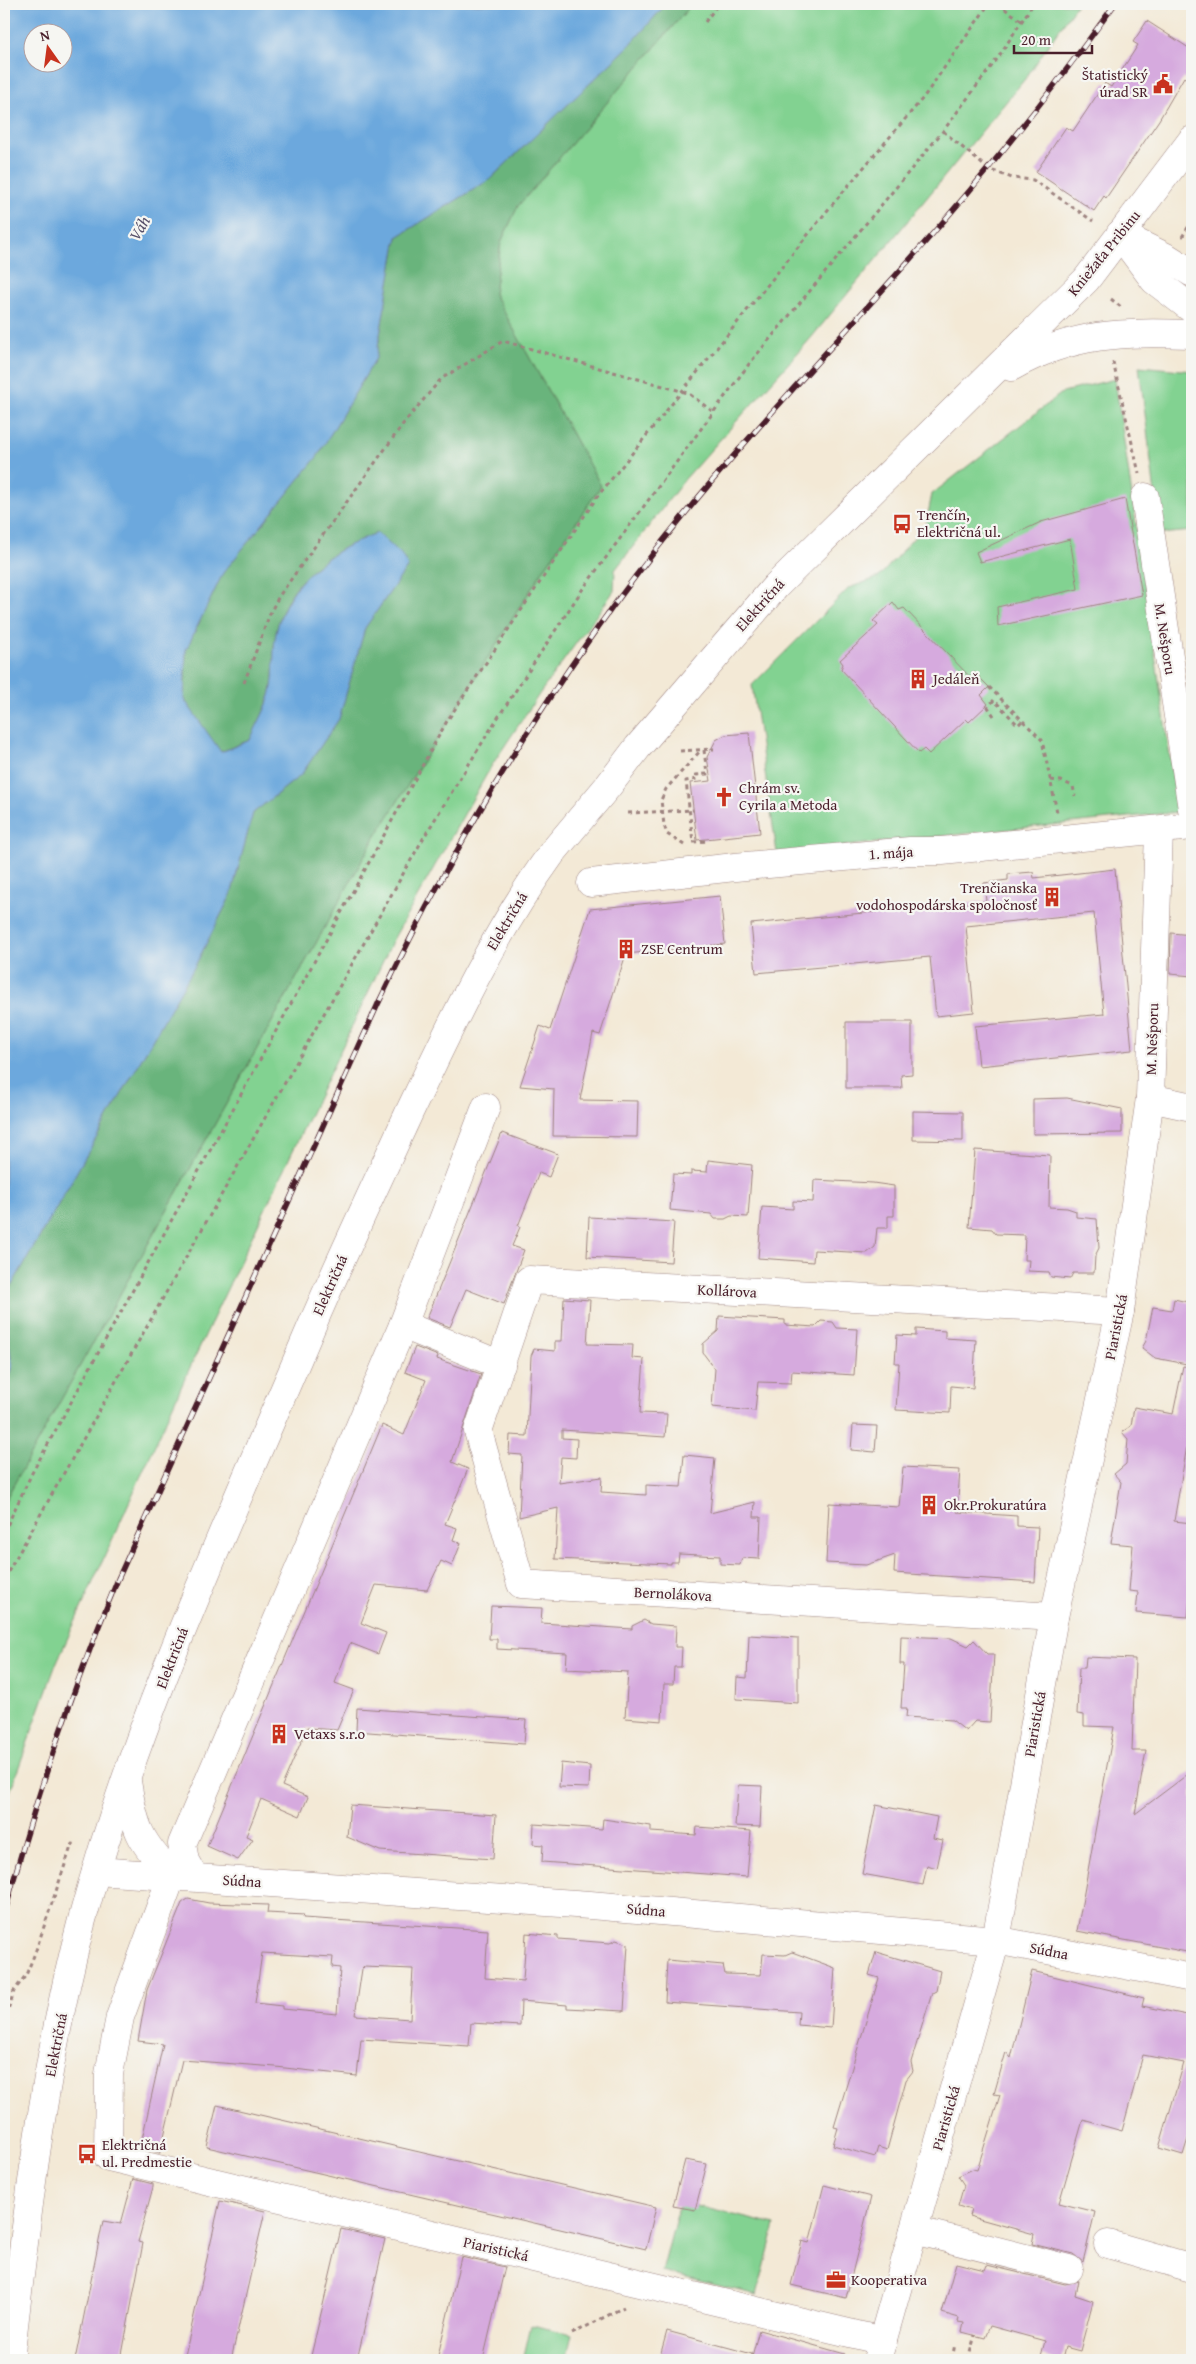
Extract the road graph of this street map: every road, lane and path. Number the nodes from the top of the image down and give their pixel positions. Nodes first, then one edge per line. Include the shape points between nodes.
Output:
1 (718, 4) edge
2 (989, 4) edge
3 (998, 4) edge
4 (1033, 4) edge
5 (1022, 21) junction
6 (705, 22) dead end
7 (943, 131) junction
8 (1192, 140) edge
9 (1093, 221) dead end
10 (1120, 234) junction
11 (1192, 273) edge
12 (1192, 309) edge
13 (1192, 334) edge
14 (1113, 359) dead end
15 (986, 381) junction
16 (681, 392) junction
17 (712, 411) junction
18 (1145, 497) joint
19 (244, 683) dead end
20 (989, 687) dead end
21 (994, 716) dead end
22 (1022, 721) junction
23 (714, 749) dead end
24 (703, 750) junction
25 (680, 751) dead end
26 (1051, 780) junction
27 (1075, 796) dead end
28 (1192, 809) edge
29 (691, 811) junction
30 (662, 812) junction
31 (628, 813) dead end
32 (1192, 826) edge
33 (1159, 831) junction
34 (709, 840) dead end
35 (1062, 840) junction
36 (706, 846) dead end
37 (591, 884) dead end
38 (1150, 1098) junction
39 (486, 1107) dead end
40 (1192, 1107) edge
41 (1120, 1312) junction
42 (403, 1325) junction
43 (501, 1365) junction
44 (4, 1532) edge
45 (4, 1579) edge
46 (1054, 1617) junction
47 (127, 1781) junction
48 (76, 1845) dead end
49 (96, 1871) junction
50 (183, 1876) junction
51 (996, 1940) junction
52 (1192, 1978) edge
53 (4, 2024) edge
54 (914, 2230) junction
55 (1108, 2244) dead end
56 (1192, 2268) edge
57 (1069, 2269) dead end
58 (625, 2307) dead end
59 (572, 2334) dead end
60 (975, 2335) dead end
61 (955, 2344) dead end
62 (880, 2351) edge
63 (952, 2359) edge
64 (10, 2360) edge
65 (968, 2360) edge

1 - 6 path
2 - 16 path via 923,98
3 - 5 path
4 - 5 path
5 - 7 path
7 - 9 path via 988,169 1012,178 1033,180
7 - 17 path via 806,293
8 - 10 street, Kniežaťa Pribinu
10 - 11 street
10 - 12 street via 1154,280
10 - 15 street, Kniežaťa Pribinu via 1086,280
13 - 15 street via 1130,332 1074,340 1037,352
14 - 18 path
15 - 47 street, Električná via 770,593 552,853 508,918 455,1017 344,1251 174,1649
16 - 17 path via 688,393
16 - 19 path via 503,341 441,379 403,424 279,596
16 - 44 path via 598,497 447,721 36,1465
17 - 45 path via 582,590 424,837
18 - 28 street, M. Nešporu
20 - 22 path
21 - 22 path via 988,707 994,700 1018,725
22 - 26 path via 1042,740
23 - 24 path
24 - 25 path
24 - 29 path via 707,774 696,775 697,779 686,781
24 - 30 path via 666,789 661,800
26 - 27 path via 1061,780 1073,786
26 - 35 path
29 - 30 path
29 - 34 path via 693,842
30 - 31 path
30 - 36 path via 667,834 688,848
32 - 33 street, 1. mája
33 - 35 street, 1. mája
33 - 38 street, M. Nešporu
35 - 37 street, 1. mája via 735,867
38 - 40 street
38 - 41 street, Piaristická
39 - 42 street
41 - 43 street, Kollárova via 529,1280
41 - 46 street, Piaristická
42 - 43 street
42 - 50 street via 182,1844
43 - 46 street, Bernolákova via 478,1431 521,1584
46 - 51 street, Piaristická
47 - 49 street, Električná
47 - 50 street via 137,1831 149,1851
48 - 53 path via 72,1844 35,1953 26,1975 14,1991
49 - 50 street, Súdna
49 - 64 street, Električná via 79,1932 37,2145
50 - 51 street, Súdna via 590,1905
50 - 62 street, Piaristická via 120,2017 109,2074 108,2158
51 - 52 street, Súdna
51 - 54 street, Piaristická
54 - 57 street
54 - 62 street, Piaristická
55 - 56 street
58 - 59 path
60 - 65 path
61 - 63 path

